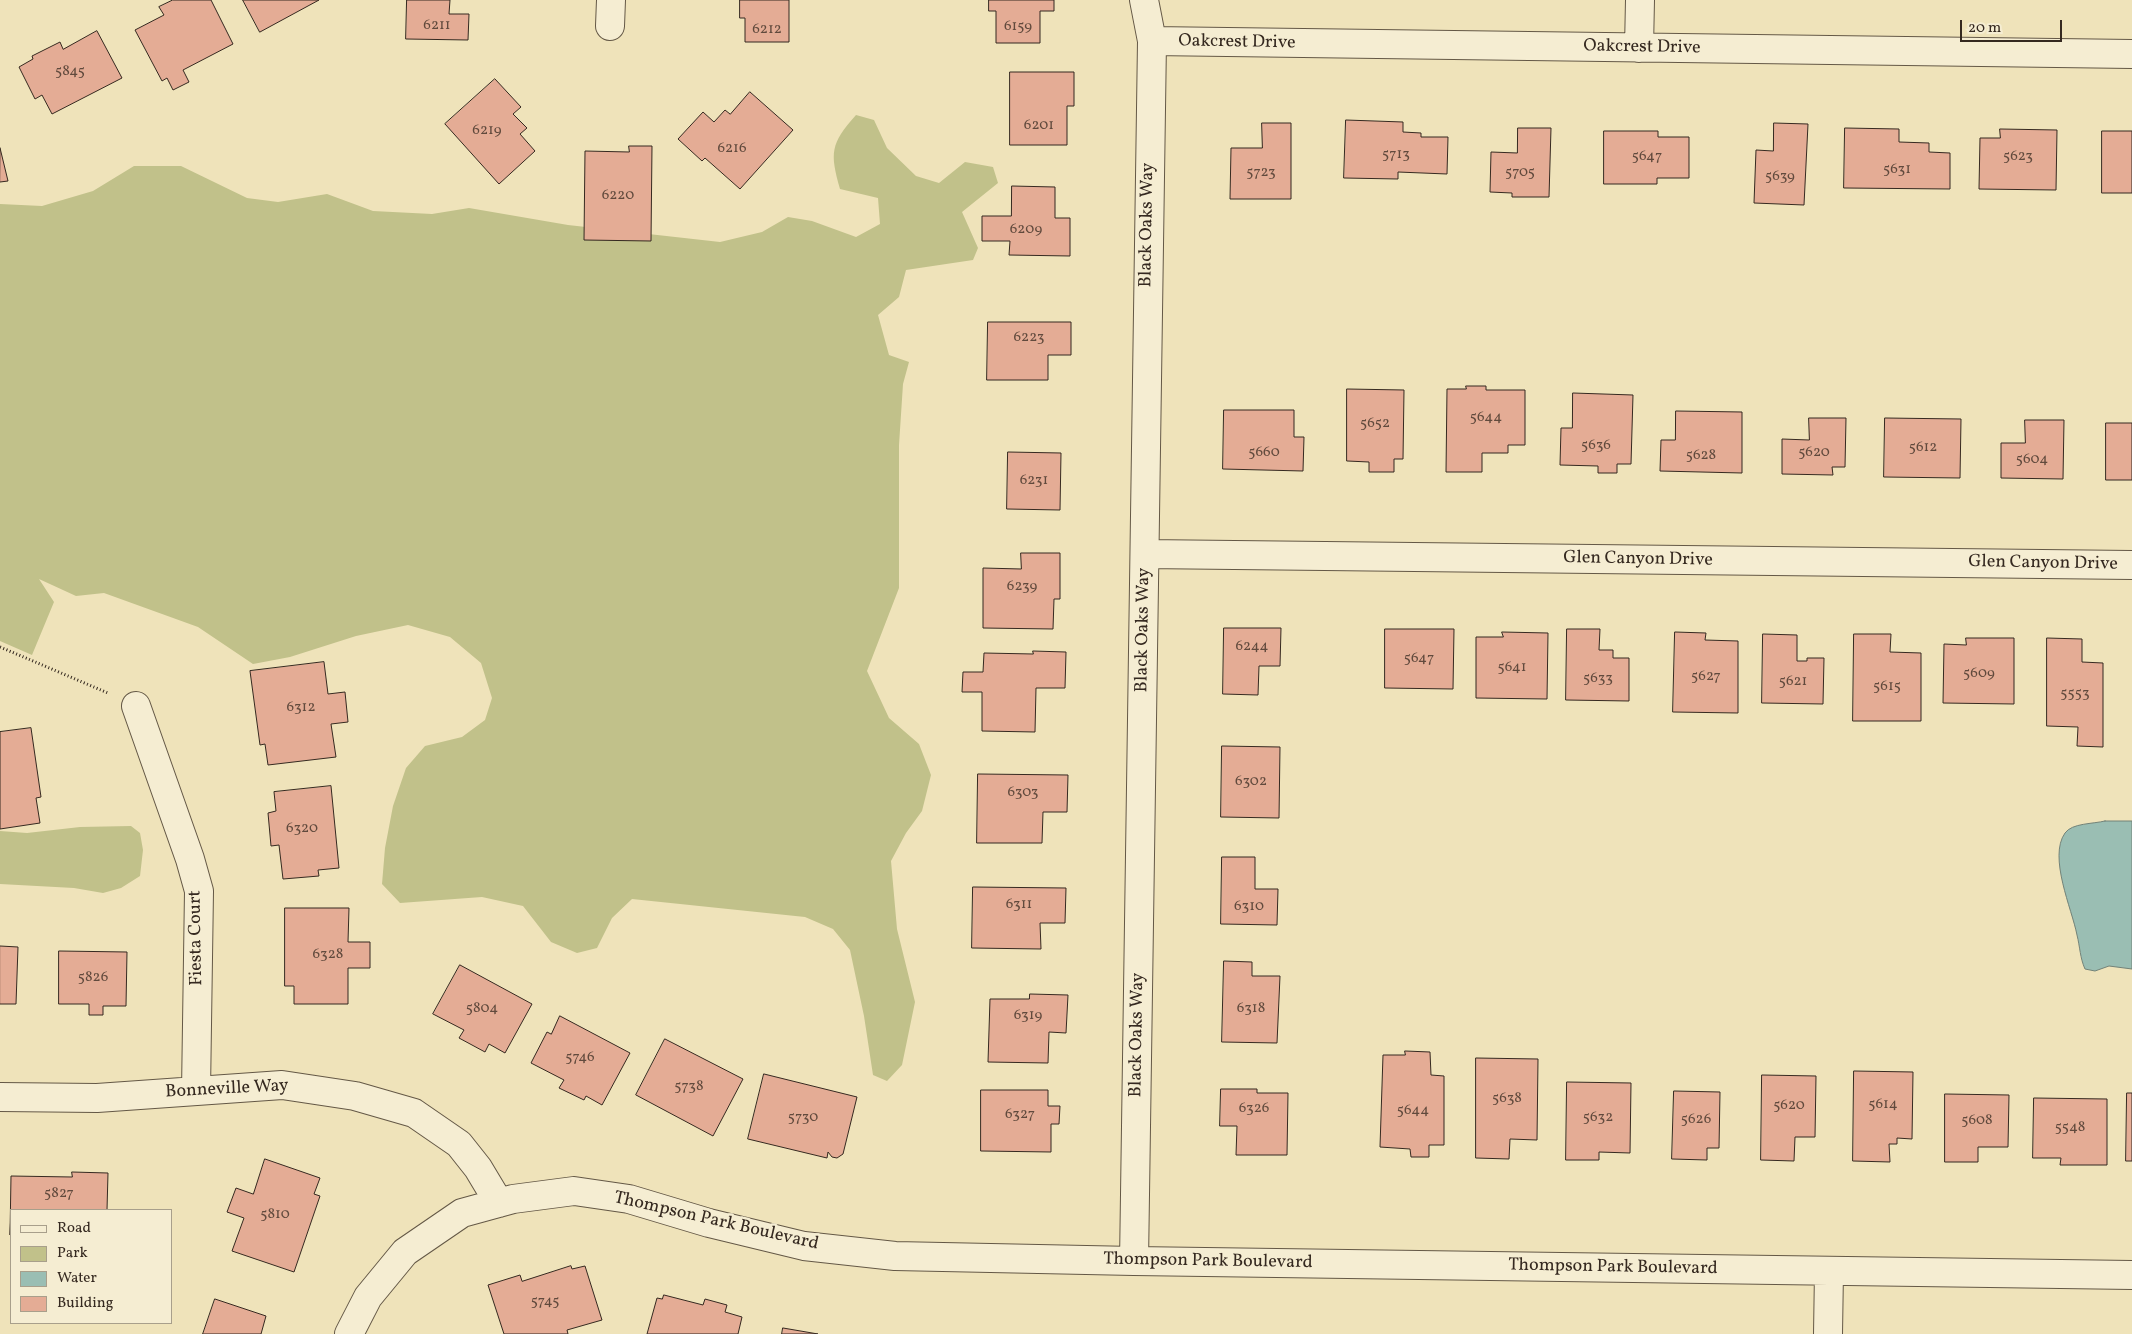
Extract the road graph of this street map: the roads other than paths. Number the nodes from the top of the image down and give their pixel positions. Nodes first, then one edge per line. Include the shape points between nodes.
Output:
1 (1144, 0) edge
2 (1640, 0) edge
3 (1152, 41) junction
4 (1639, 48) junction
5 (2132, 54) edge
6 (1145, 554) junction
7 (2132, 565) edge
8 (136, 706) road end
9 (196, 1091) junction
10 (0, 1097) edge
11 (499, 1203) junction
12 (1134, 1262) junction
13 (1830, 1270) junction
14 (2132, 1275) edge
15 (349, 1334) edge
16 (1828, 1334) edge

1 - 3 street, Black Oaks Way
2 - 4 street
3 - 4 street, Oakcrest Drive
3 - 6 street, Black Oaks Way
4 - 5 street, Oakcrest Drive
6 - 7 street, Glen Canyon Drive
6 - 12 street, Black Oaks Way
8 - 9 street, Fiesta Court via 199,891
9 - 10 street, Bonneville Way via 97,1098
9 - 11 street, Bonneville Way via 282,1085 355,1096 414,1113 459,1144
11 - 12 street, Thompson Park Boulevard via 574,1191 629,1199 804,1246 895,1256
11 - 15 street, Thompson Park Boulevard via 462,1213 405,1252 368,1297
12 - 13 street, Thompson Park Boulevard
13 - 14 street, Thompson Park Boulevard
13 - 16 street

